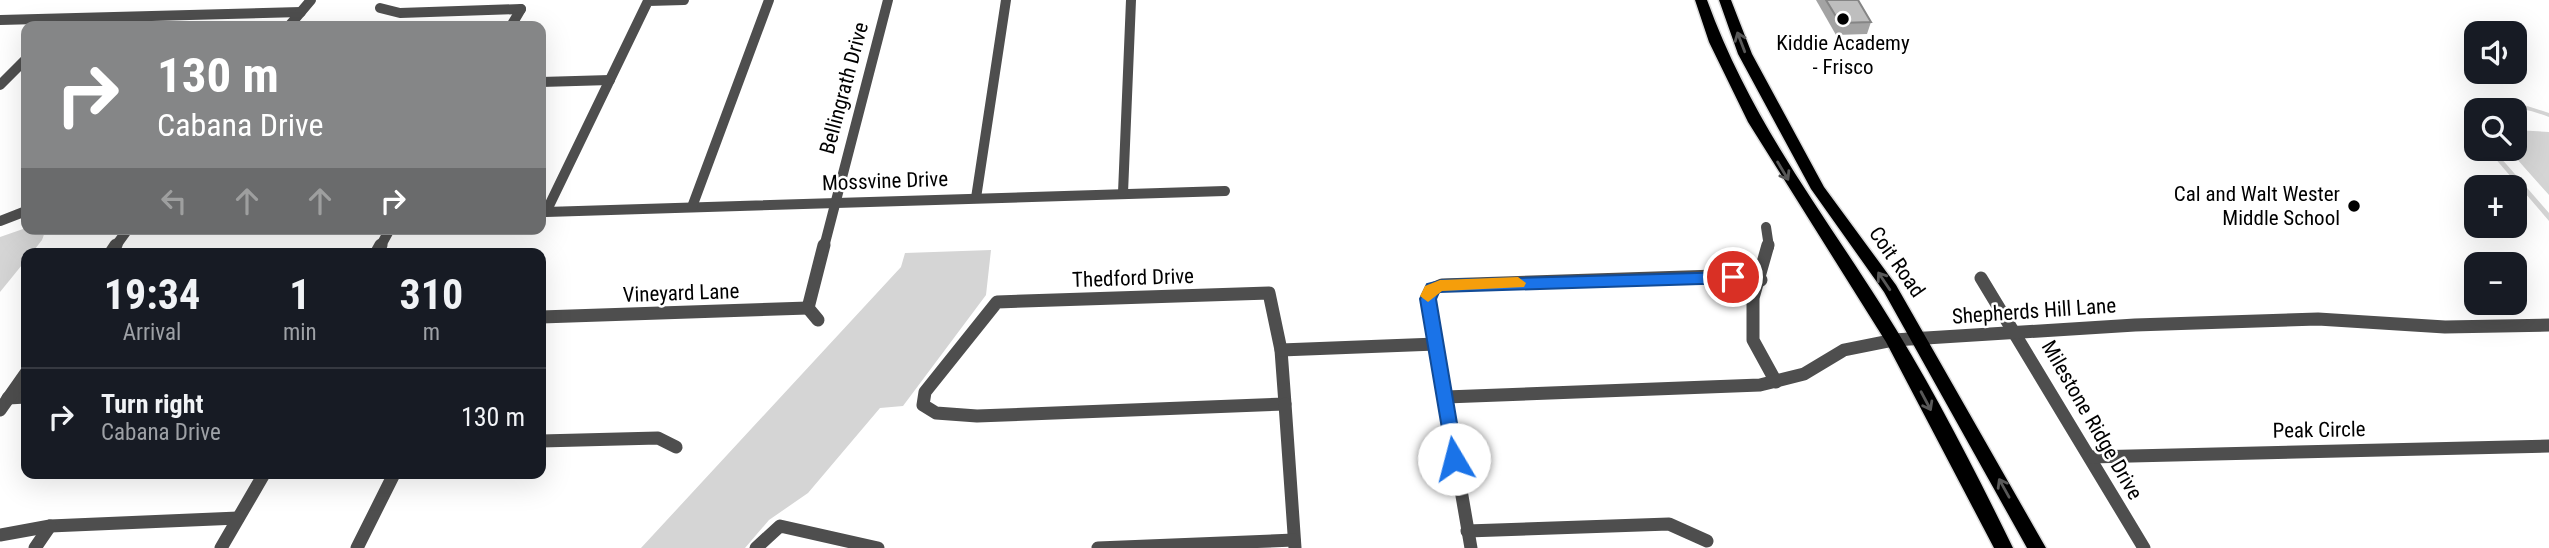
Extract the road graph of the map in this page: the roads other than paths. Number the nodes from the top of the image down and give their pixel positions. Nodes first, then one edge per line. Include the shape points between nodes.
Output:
1 (311, 0) edge
2 (684, 0) edge
3 (769, 0) edge
4 (888, 0) edge
5 (1006, 0) edge
6 (1131, 0) edge
7 (648, 1) edge
8 (1702, 5) edge
9 (1727, 5) edge
10 (380, 8) dead end
11 (301, 12) junction
12 (202, 14) junction
13 (67, 18) junction
14 (0, 20) edge
15 (64, 21) edge
16 (196, 21) edge
17 (293, 21) edge
18 (514, 21) edge
19 (21, 64) edge
20 (610, 79) junction
21 (546, 82) edge
22 (0, 85) edge
23 (1776, 111) junction
24 (1750, 112) junction
25 (1224, 191) dead end
26 (1123, 193) junction
27 (976, 198) junction
28 (834, 202) junction
29 (692, 207) junction
30 (546, 212) joint
31 (21, 213) edge
32 (0, 221) edge
33 (1766, 227) dead end
34 (1981, 278) dead end
35 (1760, 280) junction
36 (808, 309) junction
37 (546, 317) edge
38 (818, 320) dead end
39 (2549, 325) edge
40 (2017, 334) junction
41 (1920, 339) junction
42 (1894, 340) junction
43 (1436, 344) junction
44 (1280, 349) junction
45 (21, 380) edge
46 (1776, 383) junction
47 (1446, 397) junction
48 (21, 399) edge
49 (4, 404) edge
50 (1284, 404) junction
51 (546, 441) edge
52 (2549, 446) edge
53 (676, 447) dead end
54 (2090, 457) junction
55 (261, 479) edge
56 (392, 479) edge
57 (238, 518) junction
58 (50, 526) junction
59 (1467, 531) junction
60 (0, 535) edge
61 (1707, 541) dead end
62 (1295, 544) edge
63 (35, 548) edge
64 (220, 548) edge
65 (357, 548) edge
66 (756, 548) edge
67 (878, 548) edge
68 (1098, 548) edge
69 (1471, 548) edge
70 (2004, 548) edge
71 (2037, 548) edge
72 (2144, 548) edge

1 - 11 street
2 - 7 street
3 - 29 street
4 - 28 street, Bellingrath Drive
5 - 27 street
6 - 26 street
7 - 20 street
8 - 9 main road
8 - 24 main road, Coit Road
23 -> 9 main road, Coit Road via 1745,54
10 - 18 street via 400,13 521,9
11 - 12 street
11 - 17 street
12 - 13 street
12 - 16 street
13 - 14 street
13 - 15 street
19 - 22 street
20 - 21 street
20 - 30 street
23 - 24 main road
41 -> 23 main road, Coit Road via 1818,189
24 -> 42 main road, Coit Road via 1791,185
25 - 26 street, Mossvine Drive
26 - 27 street, Mossvine Drive
27 - 28 street, Mossvine Drive
28 - 29 street, Mossvine Drive
28 - 36 street, Bellingrath Drive
29 - 30 street, Mossvine Drive
31 - 32 street
33 - 35 street via 1769,250
34 - 40 street, Milestone Ridge Drive
35 - 43 street via 1716,276 1443,285 1428,296
35 - 46 street via 1754,298 1753,340
36 - 37 street, Vineyard Lane
36 - 38 street
39 - 40 street, Shepherds Hill Lane via 2445,327 2318,318
40 - 41 street, Shepherds Hill Lane
40 - 54 street, Milestone Ridge Drive
41 - 42 street, Shepherds Hill Lane
71 -> 41 main road, Coit Road
42 - 46 street, Shepherds Hill Lane via 1844,350 1804,374
42 -> 70 main road, Coit Road
43 - 44 street
43 - 47 street
44 - 50 street
44 - 50 street, Thedford Drive via 1270,293 997,302 925,392 923,405 936,413 976,416
45 - 49 street
46 - 47 street, Shepherds Hill Lane
47 - 59 street
48 - 49 street
50 - 62 street
51 - 53 street via 658,438
52 - 54 street, Peak Circle
54 - 72 street, Milestone Ridge Drive
55 - 57 street
56 - 65 street
57 - 58 street
57 - 64 street
58 - 60 street
58 - 63 street
59 - 61 street via 1669,524
59 - 69 street
62 - 68 street
66 - 67 street via 780,526

